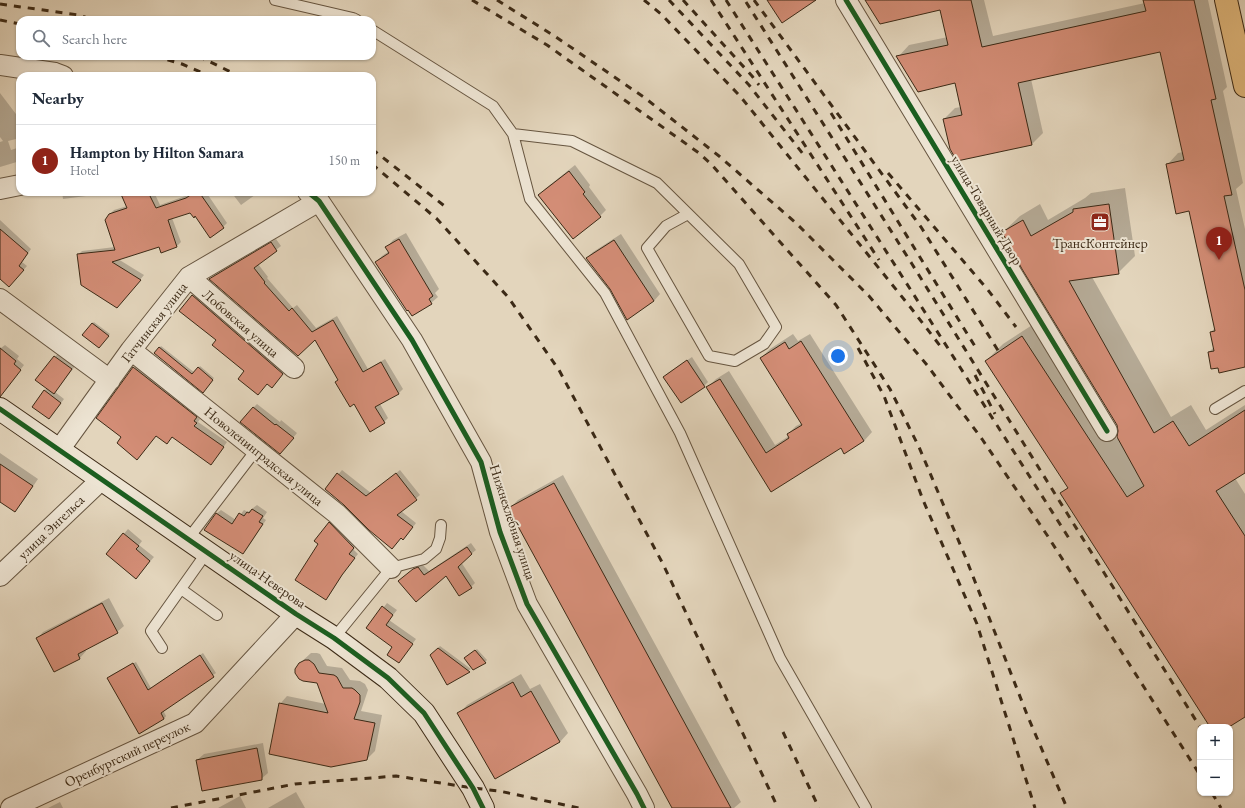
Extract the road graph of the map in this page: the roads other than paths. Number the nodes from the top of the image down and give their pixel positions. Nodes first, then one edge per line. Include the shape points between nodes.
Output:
1 (274, 0) edge
2 (846, 0) edge
3 (1226, 0) edge
4 (344, 16) edge
5 (376, 33) edge
6 (0, 65) edge
7 (48, 72) edge
8 (1245, 86) edge
9 (513, 134) junction
10 (16, 186) edge
11 (0, 189) edge
12 (313, 196) edge
13 (688, 214) junction
14 (189, 277) junction
15 (0, 299) edge
16 (131, 350) junction
17 (294, 368) dead end
18 (110, 380) junction
19 (1245, 391) edge
20 (1215, 408) dead end
21 (0, 409) edge
22 (1107, 431) dead end
23 (59, 450) junction
24 (256, 450) junction
25 (102, 479) junction
26 (441, 525) dead end
27 (188, 539) junction
28 (207, 552) junction
29 (391, 568) junction
30 (0, 576) edge
31 (181, 589) junction
32 (216, 614) dead end
33 (296, 614) junction
34 (334, 638) junction
35 (162, 648) dead end
36 (12, 808) edge
37 (483, 808) edge
38 (644, 808) edge
39 (866, 808) edge

1 - 4 lane
2 - 22 street, улица Товарный Двор
3 - 8 main road
5 - 9 lane via 493,106
6 - 7 street
9 - 13 lane via 572,141 657,183
9 - 39 lane via 530,199 605,293 680,433 780,658
10 - 11 street
12 - 14 street, Гатчинская улица
12 - 38 street, Нижнехлебная улица via 412,340 481,462 500,532 527,604
13 - 13 lane via 739,264 776,327 764,344 735,361 709,356 647,248 666,226
14 - 16 street, Гатчинская улица
14 - 17 street, Лобовская улица
15 - 18 street
16 - 18 street, Гатчинская улица
16 - 24 street, Новоленинградская улица
18 - 23 street, Гатчинская улица
19 - 20 lane
21 - 23 street, улица Неверова
23 - 25 street, улица Неверова
24 - 27 lane
24 - 29 street, Новоленинградская улица via 337,514
25 - 27 street, улица Неверова
25 - 30 street, улица Энгельса
26 - 29 lane via 436,549 424,559
27 - 28 street, улица Неверова
28 - 31 lane
28 - 33 street, улица Неверова
29 - 34 lane
31 - 32 lane
31 - 35 lane via 151,631
33 - 34 street, улица Неверова
33 - 36 street, Оренбургский переулок via 194,723
34 - 37 street, улица Неверова via 388,678 424,713 473,788

